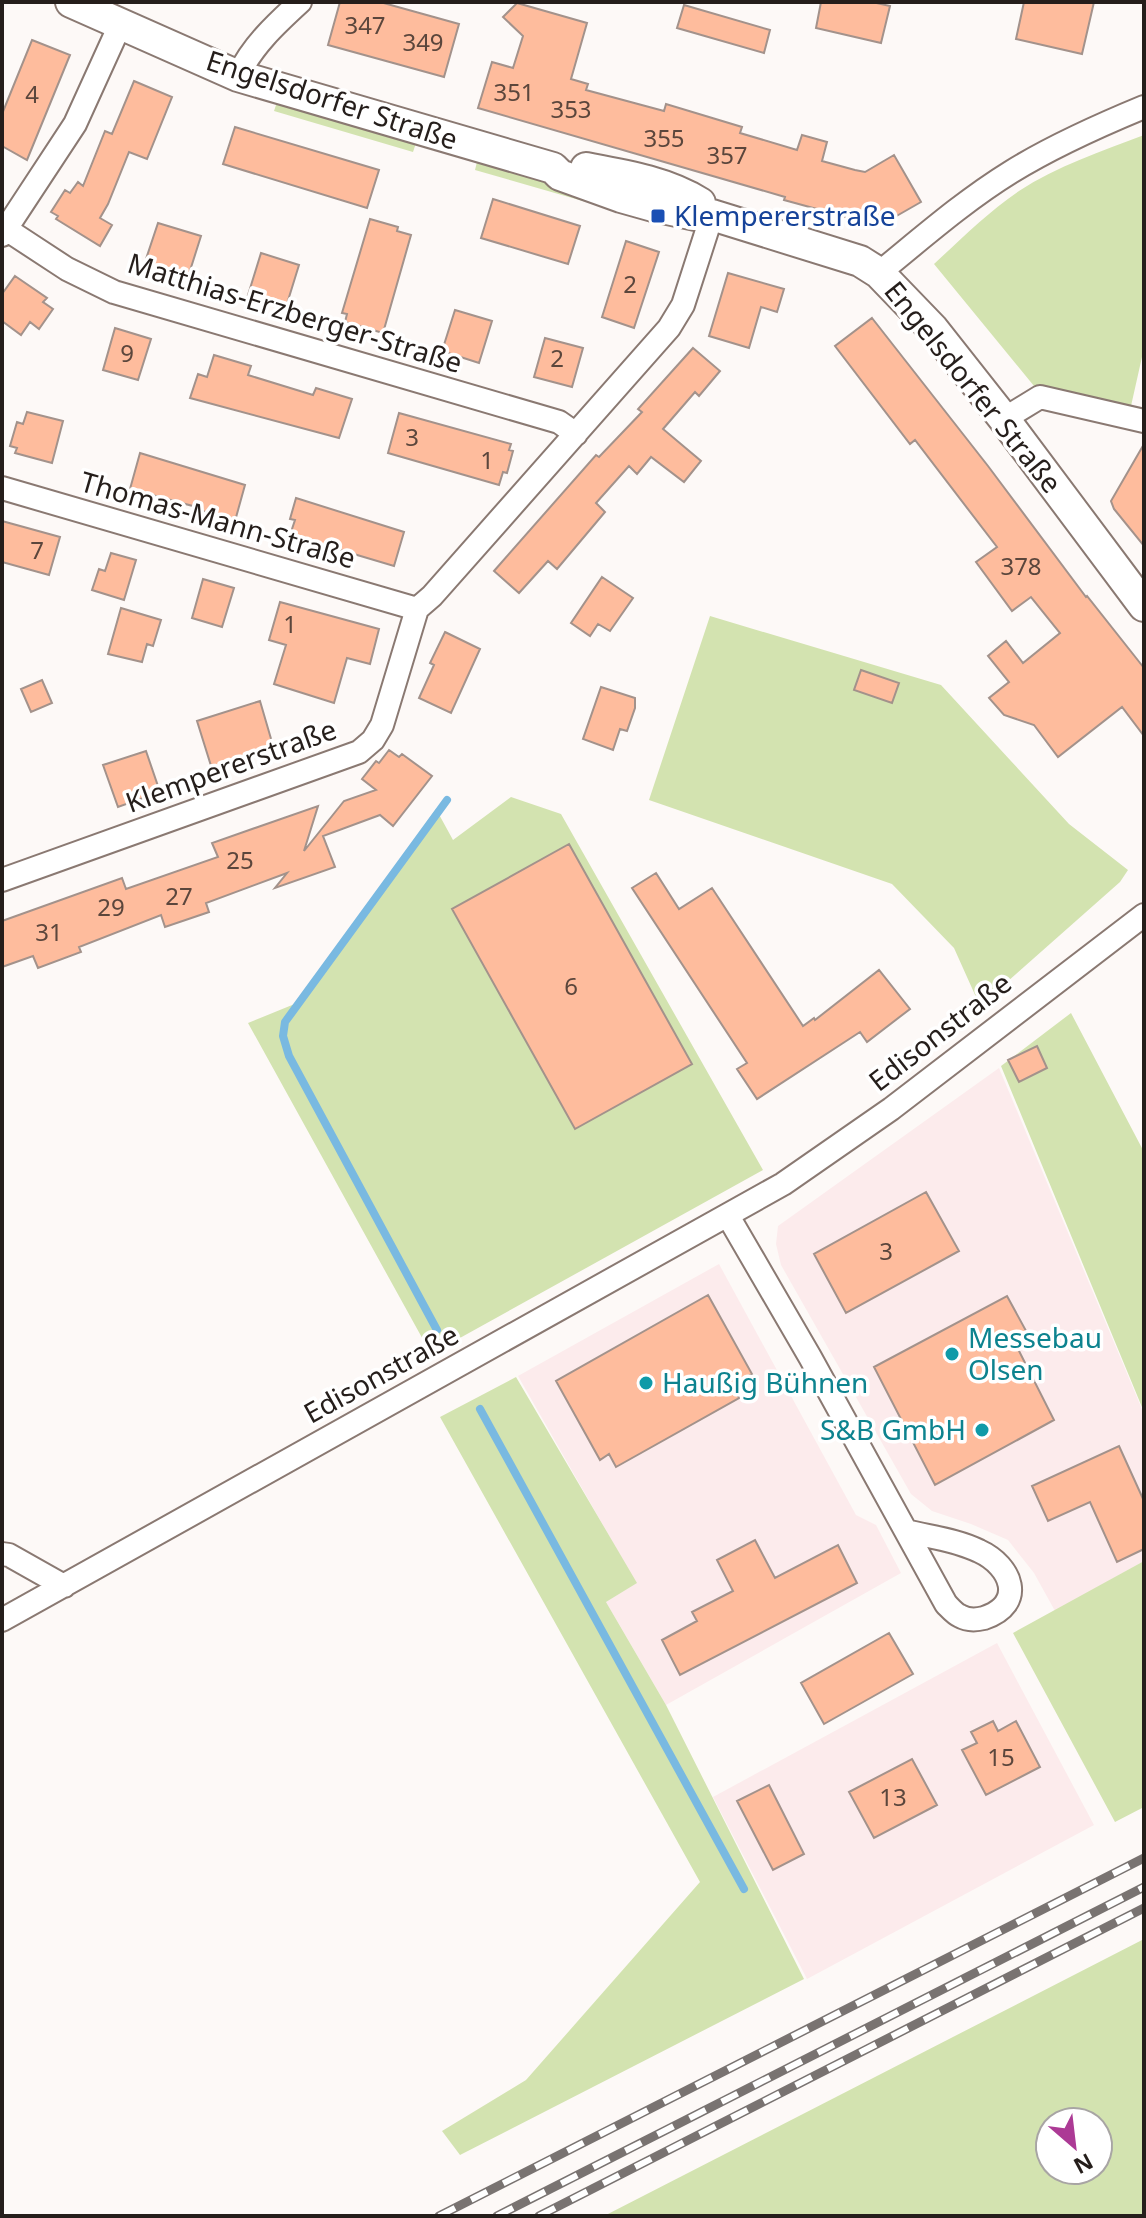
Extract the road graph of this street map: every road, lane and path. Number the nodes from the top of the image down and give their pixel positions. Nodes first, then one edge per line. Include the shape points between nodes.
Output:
1 (71, 2) edge
2 (300, 2) edge
3 (120, 25) junction
4 (238, 76) junction
5 (1144, 107) edge
6 (712, 215) junction
7 (4, 232) edge
8 (879, 273) junction
9 (1004, 419) junction
10 (1144, 421) edge
11 (576, 434) junction
12 (2, 488) edge
13 (1144, 606) edge
14 (417, 609) junction
15 (2, 880) edge
16 (1144, 915) edge
17 (728, 1216) junction
18 (906, 1531) junction
19 (2, 1554) edge
20 (64, 1586) junction
21 (2, 1620) edge

1 - 3 street, Engelsdorfer Straße
2 - 4 street via 245,61
3 - 4 street, Engelsdorfer Straße
3 - 7 street via 75,124
4 - 6 street, Engelsdorfer Straße via 553,168 562,164 661,186 698,201
5 - 8 street via 1012,171
6 - 8 street, Engelsdorfer Straße via 860,261
6 - 11 street, Klempererstraße via 683,305 669,328
7 - 11 street, Matthias-Erzberger-Straße via 114,292 559,422
8 - 9 street, Engelsdorfer Straße via 933,329
9 - 10 street via 1040,397
9 - 13 street, Engelsdorfer Straße
11 - 14 street, Klempererstraße
12 - 14 street, Thomas-Mann-Straße
14 - 15 street, Klempererstraße via 382,725 359,752
16 - 17 street, Edisonstraße via 891,1109
17 - 18 street
17 - 20 street, Edisonstraße
18 - 18 street via 946,1604 959,1616 976,1620 1007,1605 1012,1591 995,1561 979,1551
19 - 20 street
20 - 21 street, Edisonstraße

